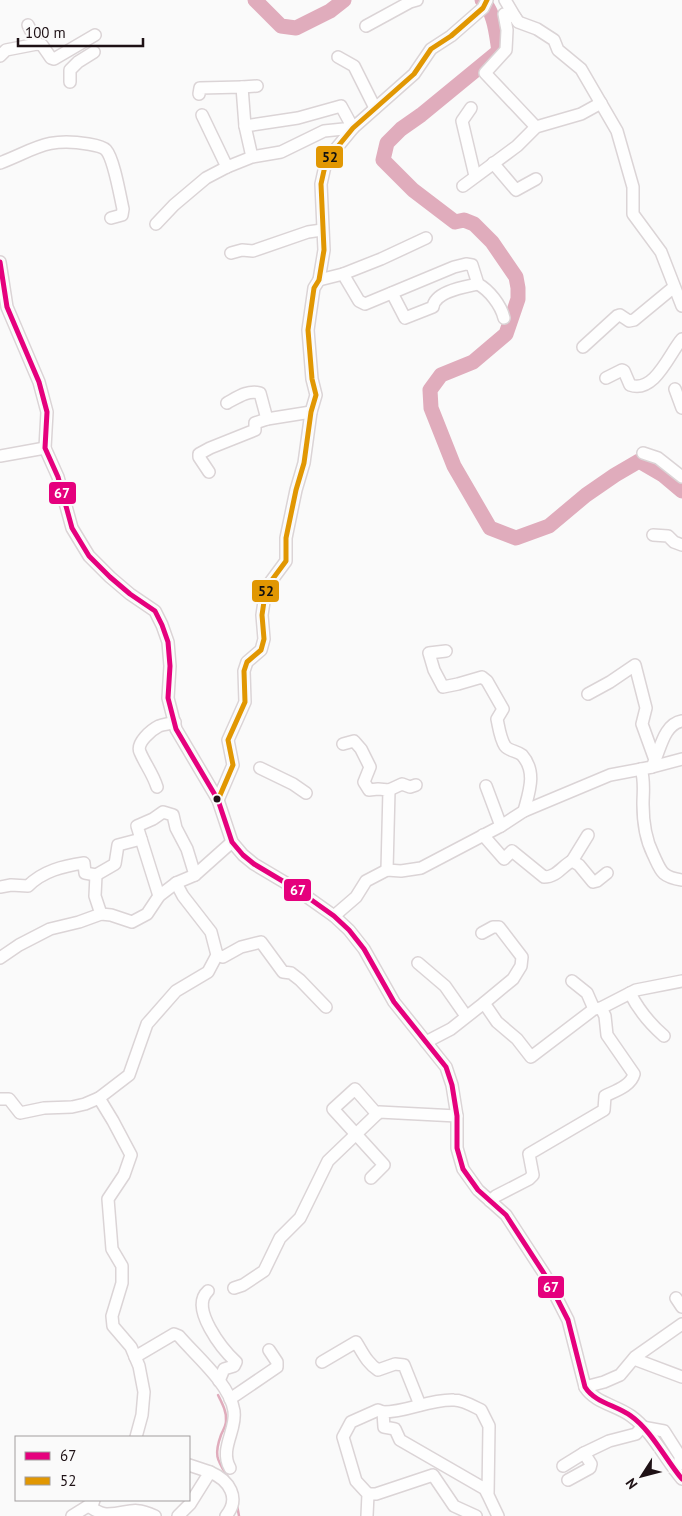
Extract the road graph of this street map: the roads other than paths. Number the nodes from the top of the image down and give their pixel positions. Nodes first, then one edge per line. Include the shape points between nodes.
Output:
1 (416, 0) edge
2 (505, 0) edge
3 (481, 3) edge
4 (518, 22) junction
5 (28, 25) dead end
6 (366, 26) dead end
7 (95, 35) dead end
8 (37, 44) junction
9 (72, 48) junction
10 (94, 52) dead end
11 (0, 56) edge
12 (338, 57) dead end
13 (78, 62) junction
14 (70, 82) dead end
15 (257, 86) dead end
16 (242, 87) junction
17 (199, 94) dead end
18 (601, 103) junction
19 (374, 108) junction
20 (471, 108) dead end
21 (202, 116) dead end
22 (245, 126) junction
23 (536, 127) junction
24 (353, 128) junction
25 (252, 157) junction
26 (0, 163) edge
27 (493, 163) junction
28 (227, 167) junction
29 (475, 176) junction
30 (536, 179) dead end
31 (463, 186) dead end
32 (111, 218) dead end
33 (156, 224) dead end
34 (322, 230) junction
35 (426, 238) dead end
36 (232, 253) dead end
37 (0, 262) edge
38 (342, 274) junction
39 (320, 280) junction
40 (478, 284) junction
41 (674, 287) junction
42 (392, 293) junction
43 (682, 306) edge
44 (504, 318) dead end
45 (682, 339) edge
46 (583, 347) dead end
47 (606, 378) dead end
48 (675, 389) dead end
49 (227, 403) dead end
50 (682, 408) edge
51 (311, 412) junction
52 (267, 419) junction
53 (45, 448) junction
54 (643, 453) dead end
55 (0, 456) edge
56 (210, 472) dead end
57 (682, 477) edge
58 (652, 536) dead end
59 (682, 545) edge
60 (446, 652) dead end
61 (588, 694) dead end
62 (682, 721) edge
63 (174, 722) junction
64 (343, 744) dead end
65 (682, 759) edge
66 (649, 765) junction
67 (260, 768) dead end
68 (416, 785) dead end
69 (486, 786) dead end
70 (158, 787) dead end
71 (389, 790) junction
72 (306, 793) dead end
73 (218, 800) junction
74 (524, 811) junction
75 (501, 826) junction
76 (588, 835) dead end
77 (483, 836) junction
78 (141, 839) junction
79 (232, 842) junction
80 (572, 860) junction
81 (387, 870) junction
82 (607, 873) dead end
83 (96, 875) junction
84 (195, 875) junction
85 (682, 880) edge
86 (176, 883) junction
87 (0, 887) edge
88 (159, 896) junction
89 (101, 914) junction
90 (334, 916) junction
91 (482, 932) dead end
92 (217, 955) junction
93 (0, 958) edge
94 (418, 964) dead end
95 (572, 981) dead end
96 (682, 981) edge
97 (630, 993) junction
98 (484, 1004) junction
99 (326, 1007) dead end
100 (598, 1008) junction
101 (466, 1016) junction
102 (664, 1036) dead end
103 (426, 1042) junction
104 (99, 1098) junction
105 (0, 1099) edge
106 (377, 1114) junction
107 (457, 1116) junction
108 (356, 1134) junction
109 (371, 1178) dead end
110 (490, 1201) junction
111 (234, 1288) dead end
112 (208, 1291) dead end
113 (682, 1324) edge
114 (269, 1350) dead end
115 (136, 1357) junction
116 (634, 1359) junction
117 (322, 1362) dead end
118 (682, 1377) edge
119 (219, 1381) junction
120 (585, 1387) junction
121 (230, 1399) junction
122 (420, 1404) junction
123 (383, 1412) junction
124 (642, 1426) junction
125 (136, 1436) edge
126 (584, 1453) junction
127 (190, 1465) edge
128 (563, 1466) dead end
129 (230, 1468) dead end
130 (210, 1472) junction
131 (682, 1479) edge
132 (568, 1480) dead end
133 (368, 1494) junction
134 (488, 1495) junction
135 (91, 1503) edge
136 (72, 1516) edge
137 (155, 1516) edge
138 (178, 1516) edge
139 (226, 1516) edge
140 (367, 1516) edge
141 (476, 1516) edge
142 (498, 1516) edge

1 - 6 street
2 - 4 street
3 - 19 street via 451,36 431,49 414,74
4 - 18 street via 554,40 558,50 581,68
4 - 23 street via 515,17 504,14 506,50 485,73
5 - 8 street
7 - 9 street
8 - 9 street via 42,45 54,59
8 - 11 street via 6,50
9 - 13 street
10 - 13 street
12 - 19 street via 354,66
13 - 14 street via 70,70
15 - 16 street
16 - 17 street via 200,88
16 - 22 street
18 - 23 street via 581,114
18 - 41 street via 620,137 633,187 633,214 661,252
19 - 24 street
20 - 29 street via 462,121
21 - 28 street
22 - 24 street via 298,118 341,106
22 - 25 street
23 - 27 street
24 - 25 street via 324,131 281,152
24 - 34 street via 325,166 321,184
25 - 28 street
26 - 32 street via 55,142 74,142 105,149 112,162 123,209 122,215
27 - 29 street
27 - 30 street via 516,190
28 - 33 street via 200,183
29 - 31 street
34 - 36 street via 253,251
34 - 39 street via 324,250
35 - 38 street
37 - 53 street via 7,307 39,382 47,412
38 - 39 street
38 - 42 street via 359,301 365,304
39 - 51 street via 314,288 308,330 316,395
40 - 42 street via 472,265 466,264
40 - 42 street via 438,297 433,307 406,318
40 - 44 street via 502,310
41 - 43 street
41 - 46 street via 634,320 617,316
45 - 47 street via 660,372 643,384 630,385 622,370
48 - 50 street
49 - 52 street via 242,394 260,393
51 - 52 street
51 - 73 street via 304,462 286,538 286,561 266,588 262,615 264,639 261,650 247,662 244,671 245,702 228,740 233,765
52 - 56 street via 255,423 254,430 200,454
53 - 55 street
53 - 63 street via 58,477 72,528 89,556 130,594 155,611 162,625 168,642 168,698
54 - 57 street via 658,458
58 - 59 street via 668,536
60 - 74 street via 429,653 443,686 482,677 503,709 497,720 501,738 506,748 521,754 530,768 531,783
61 - 66 street via 635,665 646,708 642,724
62 - 66 street via 667,729
63 - 70 street via 160,726 139,745
63 - 73 street
64 - 71 street via 354,741 361,749 370,767 364,782 369,790
65 - 66 street
66 - 74 street via 610,775
66 - 85 street via 643,803 645,836 662,873
67 - 72 street
68 - 71 street via 402,784
69 - 75 street
71 - 81 street
73 - 79 street
74 - 75 street
75 - 77 street
76 - 80 street
77 - 80 street via 504,859 512,852 544,877 560,872
77 - 81 street via 421,868
78 - 83 street via 118,845 115,864
78 - 84 street via 137,826 163,812 173,815
78 - 88 street
79 - 84 street
79 - 90 street via 254,864
80 - 82 street via 593,882
81 - 90 street via 366,881 356,897
83 - 87 street via 85,872 84,863 55,870 36,878 28,886
83 - 89 street via 95,896
84 - 86 street
86 - 88 street
86 - 92 street via 211,932
88 - 89 street via 147,914 132,922
89 - 93 street via 50,929 19,944
90 - 103 street via 358,940 394,1002
91 - 98 street via 499,927 522,957 521,966 513,978
92 - 99 street via 224,957 241,946 261,942 283,972 291,973 300,980
92 - 104 street via 208,972 176,991 147,1024 129,1075
94 - 101 street via 445,986
95 - 100 street
96 - 97 street
97 - 100 street
97 - 102 street via 648,1022
98 - 100 street via 531,1057
98 - 101 street
100 - 110 street via 605,1016 607,1035 634,1074 632,1080 605,1096 604,1110 529,1154 533,1175
101 - 103 street via 451,1029
103 - 107 street via 446,1066
104 - 105 street via 72,1107 20,1113 9,1099
104 - 115 street via 130,1155 124,1175 108,1199 112,1249 122,1266 122,1283 112,1316 113,1326
106 - 107 street
106 - 108 street
106 - 108 street via 355,1089 333,1109
107 - 110 street via 457,1148 464,1169
108 - 109 street via 384,1165
108 - 111 street via 328,1161 300,1218 280,1238 264,1270
110 - 120 street via 506,1214 514,1226 568,1320
112 - 119 street via 203,1304 204,1319 226,1353 236,1362 224,1369
113 - 116 street
114 - 121 street via 277,1367
115 - 119 street via 174,1334
115 - 125 street via 144,1392
116 - 118 street
116 - 120 street via 620,1374
117 - 122 street via 356,1342 366,1359 378,1370 395,1364 404,1365
119 - 121 street
120 - 124 street via 589,1394 630,1415
121 - 129 street via 234,1412 227,1446 226,1461
122 - 123 street via 406,1410
122 - 134 street via 456,1400 481,1410 489,1426
123 - 133 street via 378,1410 351,1422 343,1437 356,1482
123 - 134 street via 384,1427 395,1429 400,1440 485,1489
124 - 126 street via 636,1434 604,1443
124 - 131 street
126 - 128 street
126 - 132 street via 590,1468
127 - 130 street
130 - 138 street via 190,1504
130 - 139 street via 230,1489 233,1505
133 - 140 street
133 - 141 street via 433,1475 454,1506
134 - 142 street
135 - 136 street
135 - 137 street via 100,1513 142,1510

